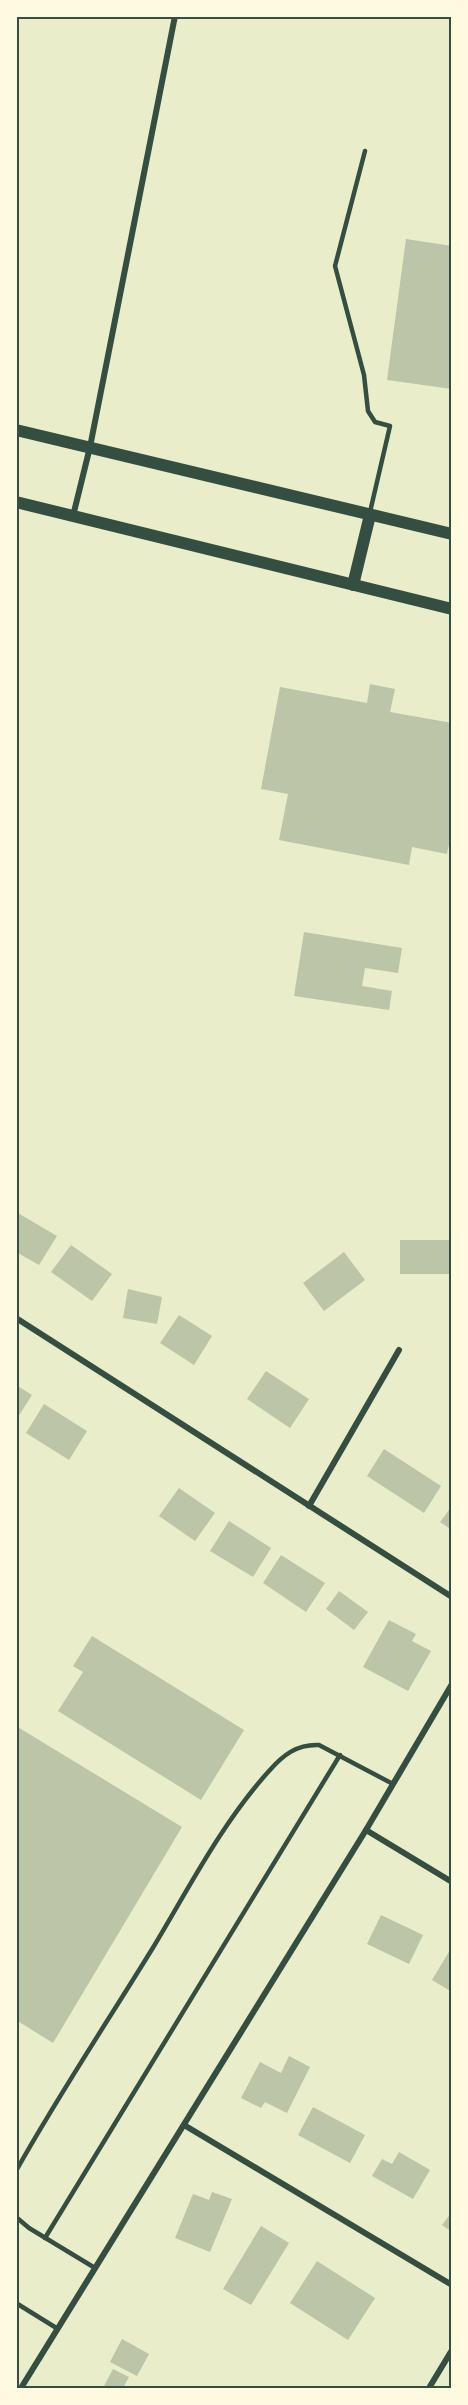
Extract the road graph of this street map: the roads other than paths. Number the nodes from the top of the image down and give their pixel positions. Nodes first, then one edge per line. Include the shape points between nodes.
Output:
1 (175, 16) edge
2 (365, 151) dead end
3 (16, 430) edge
4 (90, 447) junction
5 (16, 502) edge
6 (370, 515) junction
7 (73, 516) junction
8 (452, 534) edge
9 (353, 585) junction
10 (452, 609) edge
11 (16, 1318) edge
12 (399, 1350) dead end
13 (309, 1506) junction
14 (452, 1597) edge
15 (452, 1684) edge
16 (340, 1755) junction
17 (393, 1784) junction
18 (366, 1830) junction
19 (452, 1882) edge
20 (184, 2125) junction
21 (16, 2171) edge
22 (16, 2217) edge
23 (45, 2238) junction
24 (95, 2268) junction
25 (452, 2285) edge
26 (16, 2303) edge
27 (58, 2329) junction
28 (452, 2350) edge
29 (21, 2388) edge
30 (429, 2388) edge

1 - 4 street
2 - 6 lane via 335,266 364,375 368,411 375,422 390,426
3 - 4 main road
4 - 6 main road
4 - 7 street
5 - 7 main road
6 - 8 main road
6 - 9 main road
7 - 9 main road
9 - 10 main road
11 - 13 street
12 - 13 street
13 - 14 street
15 - 17 street
16 - 17 lane
16 - 21 lane via 319,1745 305,1745 287,1754 269,1771 213,1846
16 - 23 lane
17 - 18 street
18 - 19 street
18 - 20 street
20 - 24 street
20 - 25 street
22 - 23 lane
23 - 24 lane
24 - 27 street
26 - 27 lane
27 - 29 street
28 - 30 street

